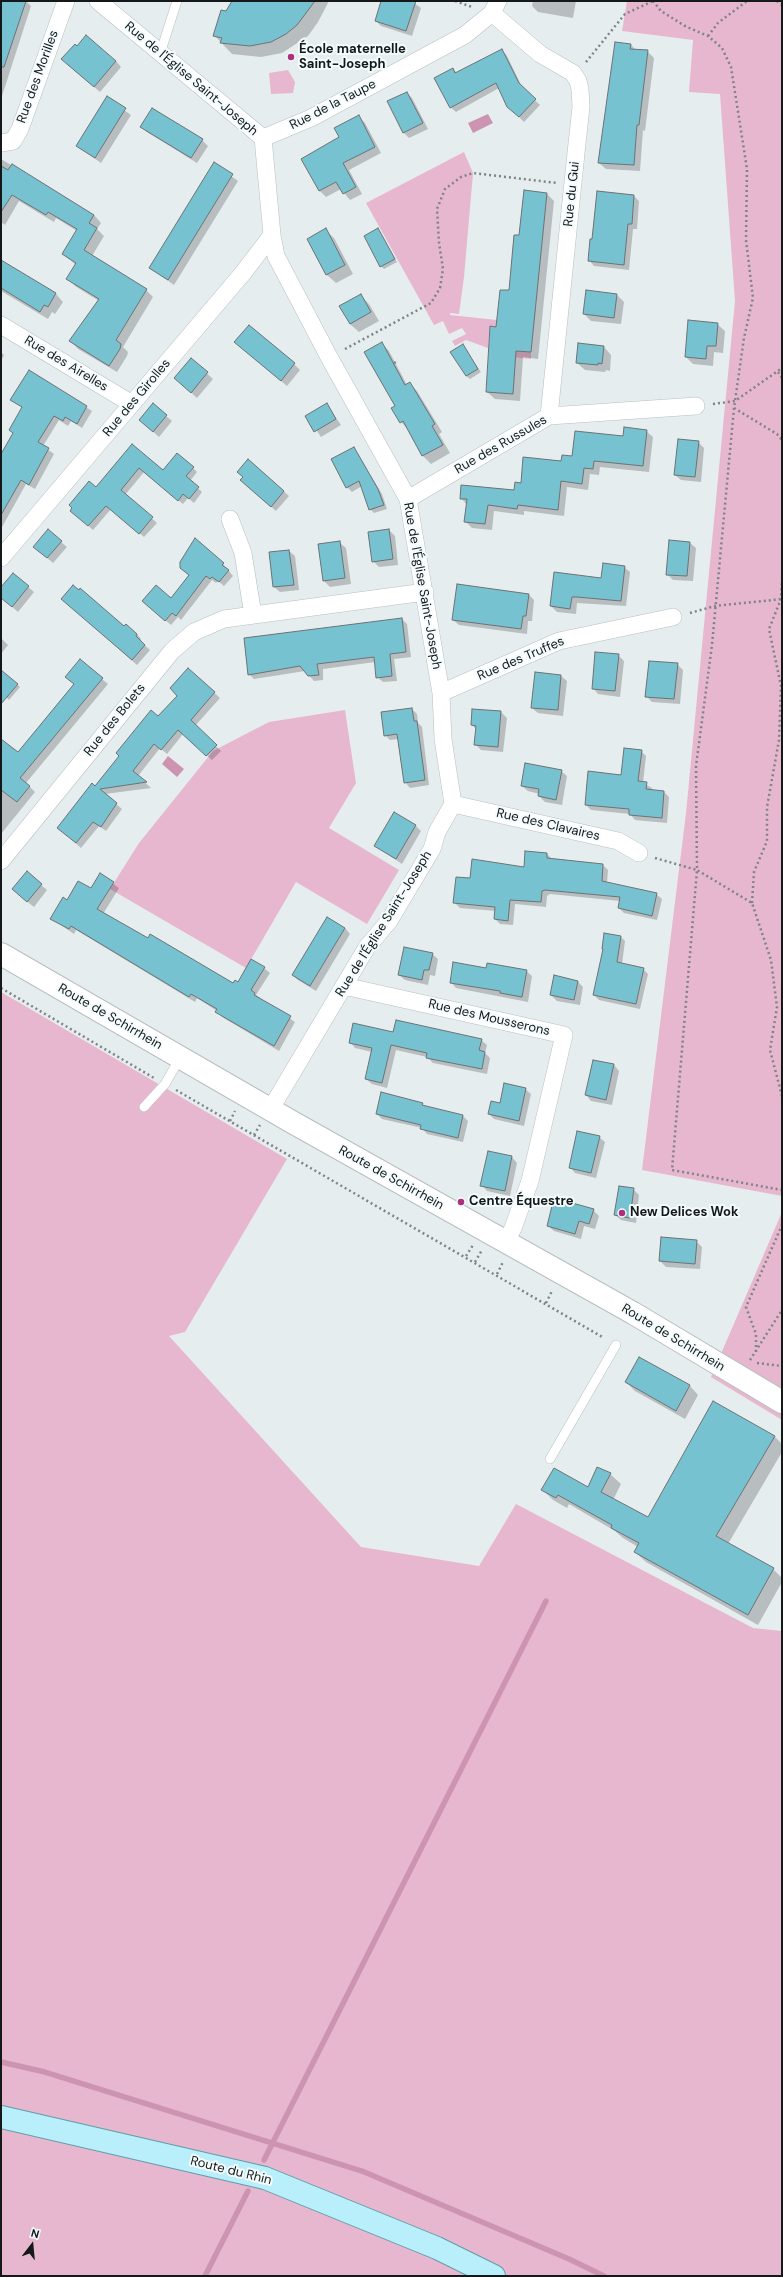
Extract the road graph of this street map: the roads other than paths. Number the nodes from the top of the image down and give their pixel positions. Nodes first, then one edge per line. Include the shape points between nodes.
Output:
1 (66, 1) edge
2 (98, 1) edge
3 (178, 1) edge
4 (495, 7) edge
5 (160, 54) junction
6 (263, 138) junction
7 (1, 143) edge
8 (272, 235) junction
9 (1, 325) edge
10 (132, 404) junction
11 (696, 406) road end
12 (549, 416) junction
13 (408, 499) junction
14 (230, 519) dead end
15 (1, 558) edge
16 (425, 592) junction
17 (253, 614) junction
18 (673, 617) road end
19 (441, 693) junction
20 (453, 804) junction
21 (639, 854) road end
22 (1, 861) edge
23 (1, 954) edge
24 (344, 986) junction
25 (180, 1058) junction
26 (144, 1107) dead end
27 (270, 1110) junction
28 (506, 1242) junction
29 (616, 1344) road end
30 (782, 1402) edge
31 (550, 1459) dead end
32 (1, 2117) edge
33 (494, 2276) edge

1 - 7 street, Rue des Morilles via 20,129 13,141
2 - 5 street, Rue de l'Église Saint-Joseph
3 - 5 lane
4 - 6 street, Rue de la Taupe via 460,38 311,118
4 - 12 street, Rue du Gui via 540,54 573,73 578,81 581,107
5 - 6 street, Rue de l'Église Saint-Joseph
6 - 8 street, Rue de l'Église Saint-Joseph
8 - 10 street, Rue des Girolles
8 - 13 street, Rue de l'Église Saint-Joseph via 276,256 329,358
9 - 10 street, Rue des Airelles
10 - 15 street, Rue des Girolles
11 - 12 street, Rue des Russules
12 - 13 street, Rue des Russules
13 - 16 street, Rue de l'Église Saint-Joseph
14 - 17 street via 243,553
16 - 17 street, Rue des Bolets
16 - 19 street, Rue de l'Église Saint-Joseph
17 - 22 street, Rue des Bolets via 224,618 194,632 172,651
18 - 19 street, Rue des Truffes via 559,641
19 - 20 street, Rue de l'Église Saint-Joseph via 443,739
20 - 21 street, Rue des Clavaires via 618,841
20 - 24 street, Rue de l'Église Saint-Joseph via 437,832 432,849 389,921 367,947
23 - 25 street, Route de Schirrhein
24 - 27 street, Rue de l'Église Saint-Joseph
24 - 28 street, Rue des Mousserons via 564,1035 530,1181
25 - 26 lane via 165,1084
25 - 27 street, Route de Schirrhein
27 - 28 street, Route de Schirrhein
28 - 30 street, Route de Schirrhein
29 - 31 lane
32 - 33 main road, Route du Rhin via 264,2178 437,2248

